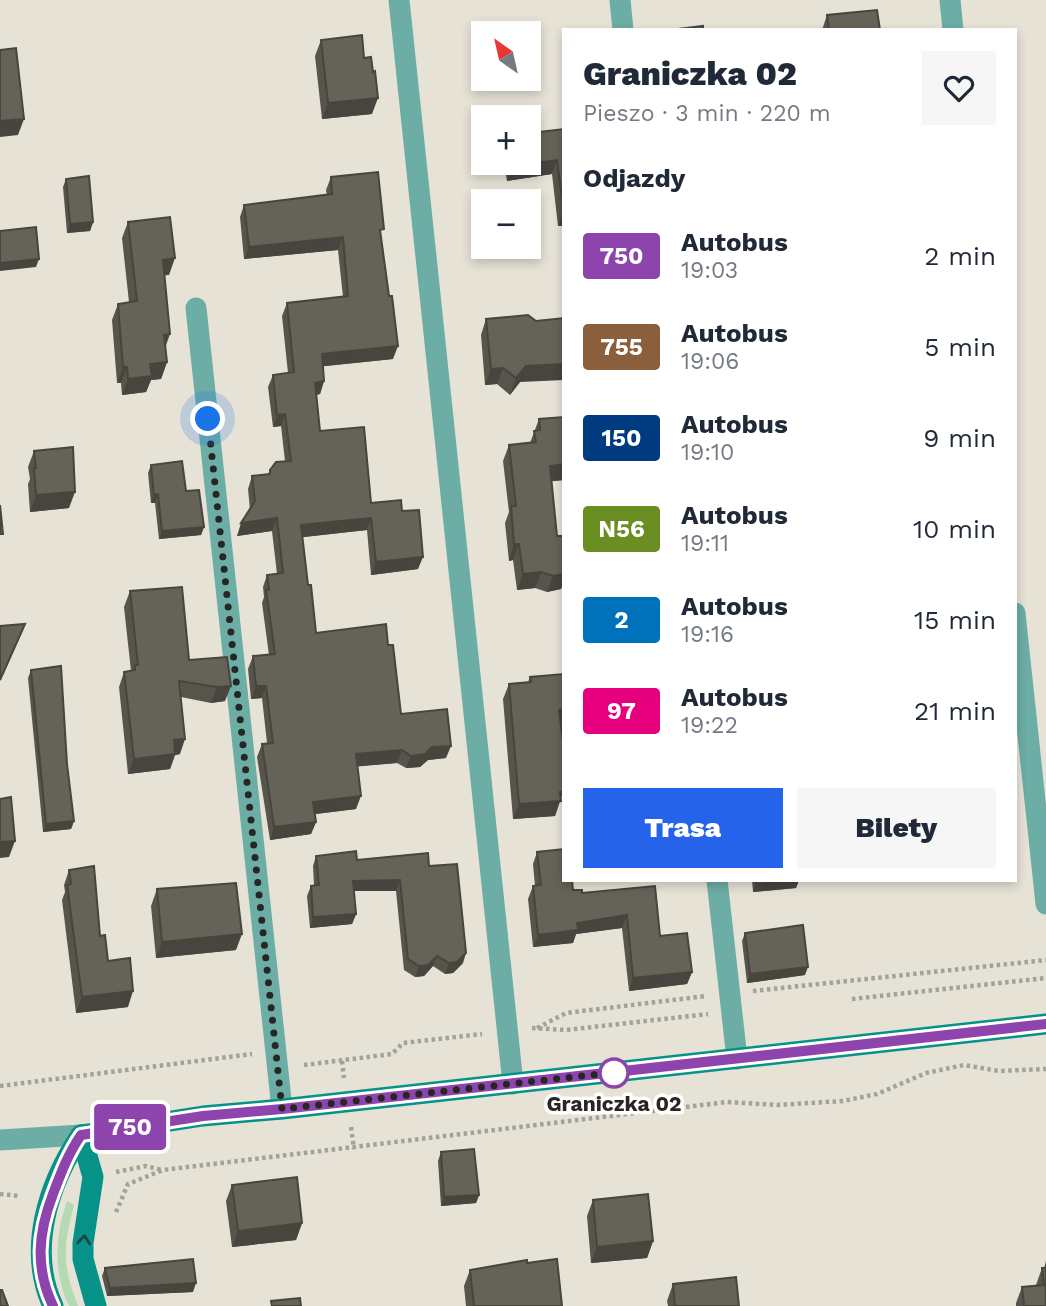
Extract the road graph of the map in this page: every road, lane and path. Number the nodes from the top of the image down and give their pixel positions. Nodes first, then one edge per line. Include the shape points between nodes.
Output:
1 (399, 0) edge
2 (620, 0) edge
3 (950, 0) edge
4 (623, 28) edge
5 (953, 28) edge
6 (196, 308) dead end
7 (1017, 632) edge
8 (717, 882) edge
9 (1046, 904) edge
10 (1046, 960) edge
11 (1046, 978) edge
12 (852, 999) dead end
13 (730, 1003) junction
14 (1046, 1024) edge
15 (536, 1028) junction
16 (508, 1031) junction
17 (264, 1053) dead end
18 (737, 1059) junction
19 (342, 1061) junction
20 (295, 1062) dead end
21 (1046, 1069) edge
22 (345, 1083) dead end
23 (513, 1084) junction
24 (0, 1086) edge
25 (282, 1109) junction
26 (351, 1122) dead end
27 (81, 1135) junction
28 (0, 1139) edge
29 (354, 1149) junction
30 (163, 1170) junction
31 (93, 1177) junction
32 (0, 1194) edge
33 (19, 1196) dead end
34 (115, 1214) dead end
35 (53, 1306) edge
36 (96, 1306) edge

1 - 16 street
2 - 4 street
3 - 5 street
6 - 25 street
7 - 9 street
8 - 13 street
10 - 13 path
11 - 12 path
13 - 15 path via 620,1026
13 - 15 path via 565,1013
13 - 18 street
14 - 18 street
15 - 16 path
16 - 19 path via 403,1043 392,1054
16 - 23 street
17 - 24 path
18 - 23 street
19 - 20 path
19 - 22 path
21 - 29 path via 999,1071 964,1065 843,1101 727,1102
23 - 25 street
25 - 27 street
26 - 29 path
27 - 28 street
27 - 31 street
27 - 35 street via 44,1215 40,1252 45,1289
29 - 30 path
30 - 31 path via 146,1166
30 - 34 path via 128,1184
36 -> 31 street via 83,1259
32 - 33 path

